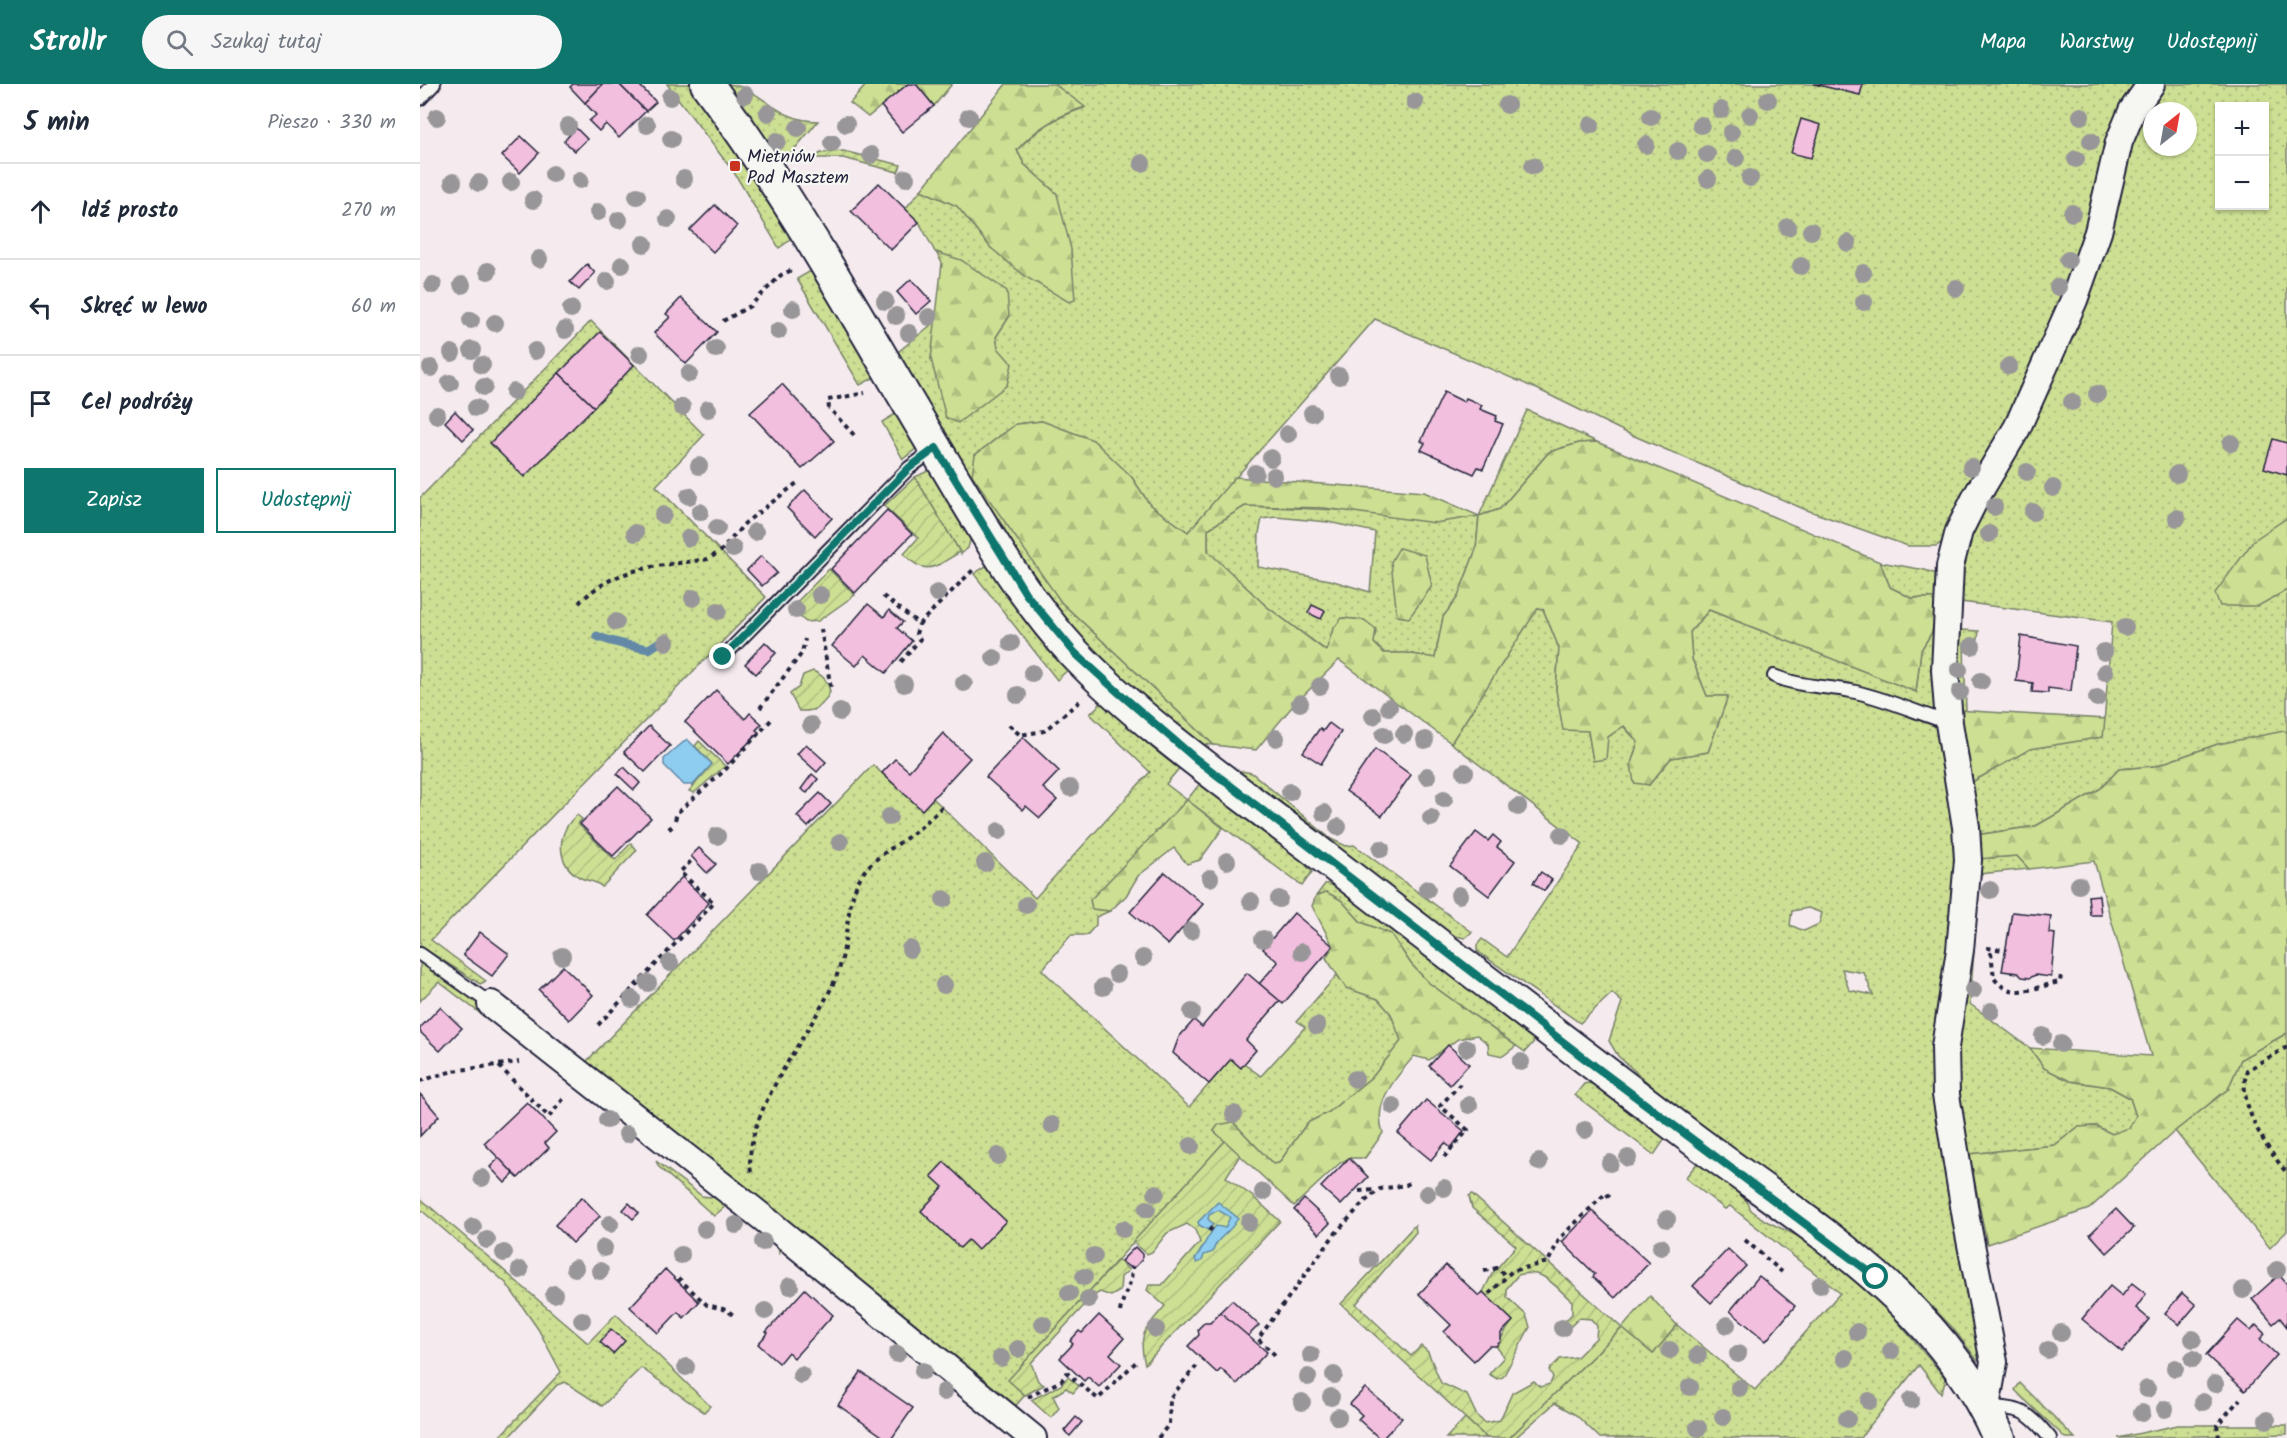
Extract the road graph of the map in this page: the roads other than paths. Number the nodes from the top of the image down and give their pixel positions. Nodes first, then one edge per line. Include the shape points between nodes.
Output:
1 (434, 84) edge
2 (707, 84) edge
3 (2151, 84) edge
4 (420, 99) edge
5 (936, 448) junction
6 (723, 657) dead end
7 (1774, 676) dead end
8 (1949, 723) junction
9 (420, 954) edge
10 (491, 1004) joint
11 (1986, 1407) junction
12 (1033, 1438) edge
13 (1999, 1438) edge
14 (2050, 1438) edge

1 - 4 lane
2 - 5 street via 814,241
3 - 8 street via 2132,111 2119,142 2098,232 2045,371 1976,497 1954,548 1945,670
5 - 6 lane via 909,468
5 - 11 street via 1026,594 1101,678 1196,759 1891,1290 1947,1347
7 - 8 lane via 1793,684 1882,699
8 - 11 street via 1968,860 1946,1047 1946,1095 1994,1362
9 - 10 lane
10 - 12 street via 767,1221
11 - 13 street
11 - 14 lane via 2019,1408 2034,1418

